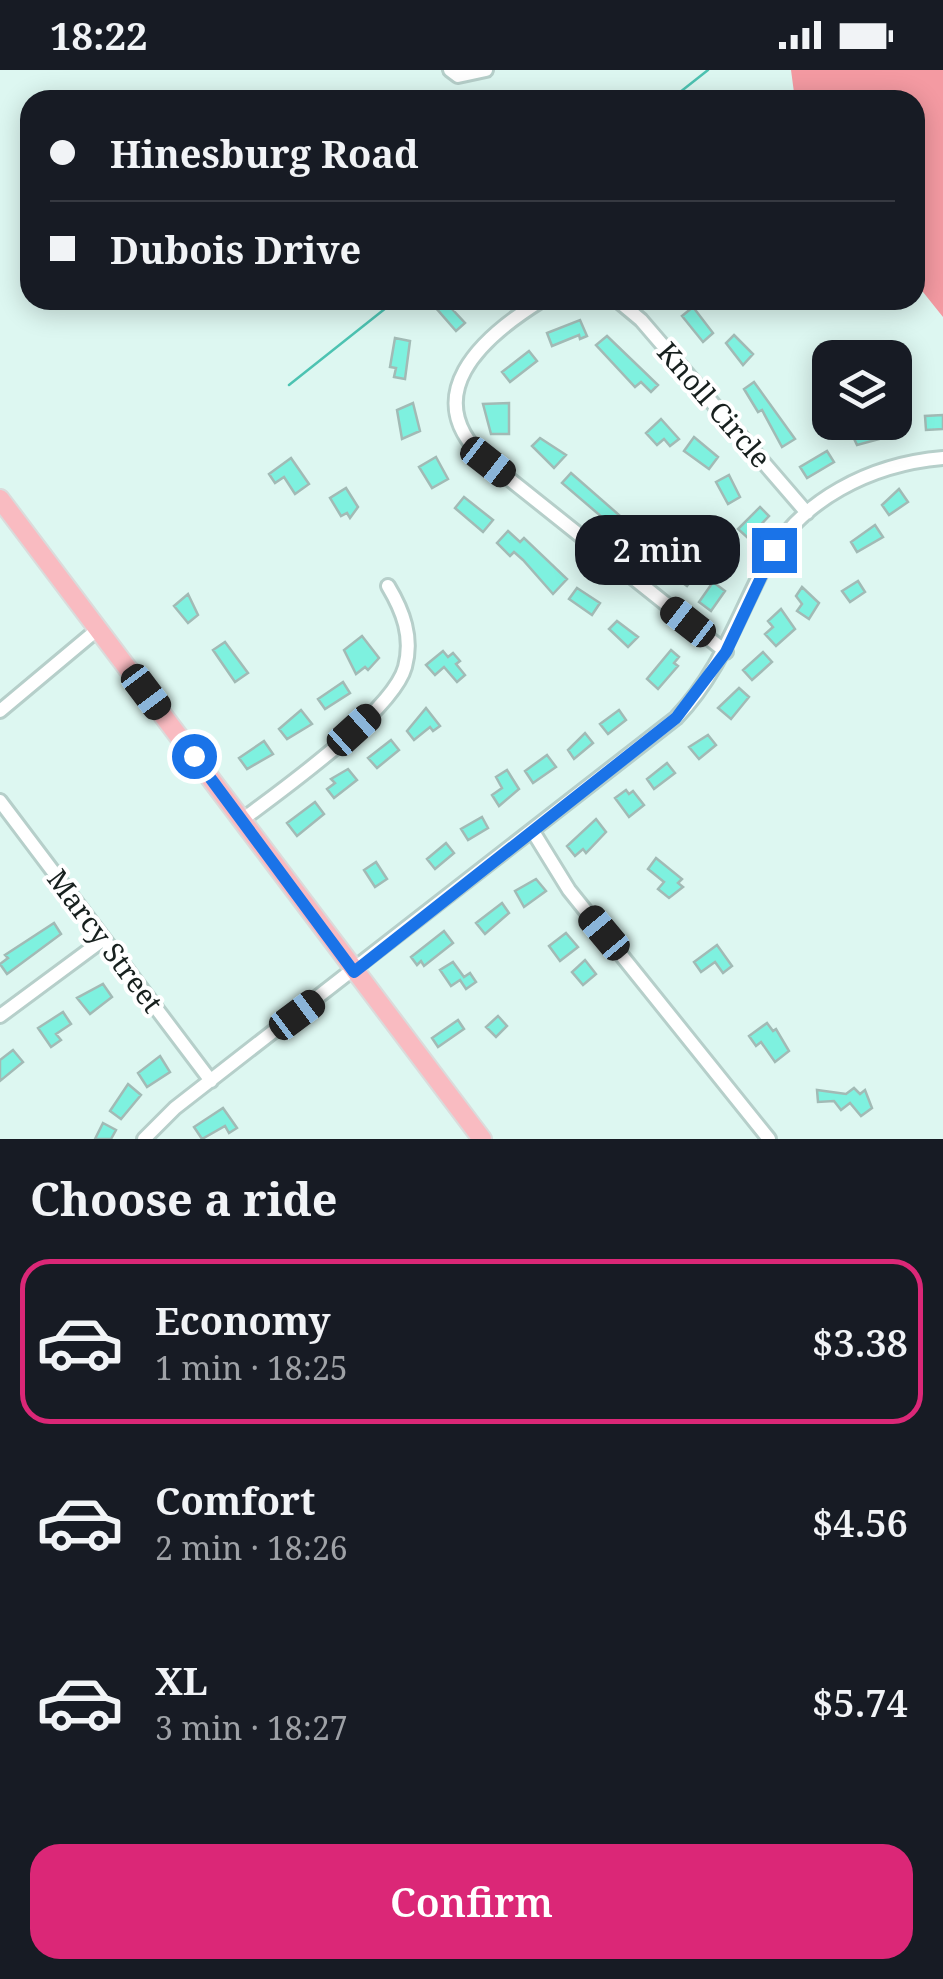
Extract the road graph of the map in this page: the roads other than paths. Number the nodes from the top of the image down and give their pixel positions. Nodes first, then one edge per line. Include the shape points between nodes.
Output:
1 (450, 70) edge
2 (486, 70) edge
3 (530, 310) edge
4 (629, 310) edge
5 (943, 458) edge
6 (0, 499) edge
7 (806, 513) junction
8 (388, 586) dead end
9 (98, 629) junction
10 (726, 652) junction
11 (0, 711) edge
12 (0, 802) edge
13 (242, 820) junction
14 (532, 830) junction
15 (104, 939) junction
16 (354, 972) junction
17 (0, 1016) edge
18 (210, 1081) junction
19 (144, 1139) edge
20 (482, 1139) edge
21 (769, 1139) edge

1 - 2 street via 458,76
3 - 10 street via 468,361 456,405 466,437 488,462
4 - 7 street, Knoll Circle
5 - 7 street via 867,475
6 - 9 main road
7 - 10 street via 766,562
8 - 13 street via 408,638 399,683 354,730
9 - 11 street
9 - 13 main road
10 - 14 street via 668,726
12 - 15 street, Marcy Street
13 - 16 main road
14 - 16 street
14 - 21 street via 580,904
15 - 17 street
15 - 18 street, Marcy Street
16 - 18 street
16 - 20 main road
18 - 19 street

